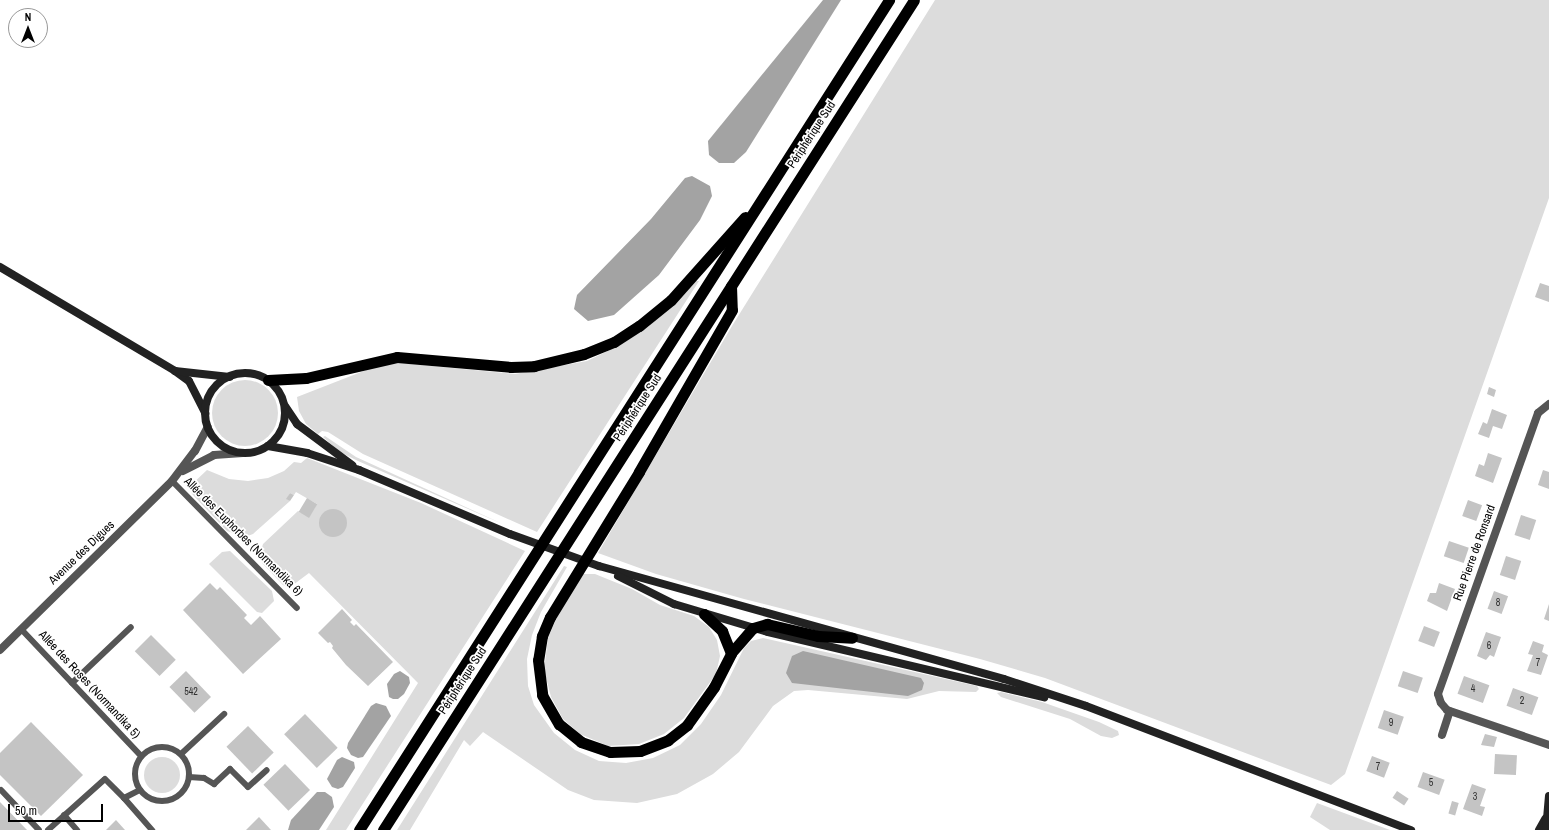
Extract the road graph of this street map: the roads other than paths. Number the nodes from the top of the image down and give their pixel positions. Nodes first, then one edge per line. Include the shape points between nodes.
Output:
1 (889, 0) edge
2 (914, 0) edge
3 (764, 196) junction
4 (0, 267) edge
5 (731, 286) junction
6 (175, 371) junction
7 (230, 377) junction
8 (268, 380) junction
9 (1549, 404) edge
10 (285, 406) junction
11 (205, 413) junction
12 (208, 427) junction
13 (268, 446) junction
14 (243, 453) junction
15 (359, 470) junction
16 (181, 472) junction
17 (172, 482) junction
18 (599, 566) junction
19 (297, 608) dead end
20 (704, 614) junction
21 (130, 627) dead end
22 (753, 628) junction
23 (22, 629) junction
24 (852, 638) junction
25 (0, 650) edge
26 (731, 653) junction
27 (72, 683) junction
28 (1086, 706) junction
29 (1450, 711) junction
30 (224, 714) dead end
31 (1442, 735) dead end
32 (1549, 745) edge
33 (181, 754) junction
34 (141, 756) junction
35 (267, 770) dead end
36 (189, 777) junction
37 (1, 790) edge
38 (140, 790) junction
39 (1549, 796) edge
40 (124, 798) junction
41 (64, 815) junction
42 (1545, 819) junction
43 (39, 830) edge
44 (48, 830) edge
45 (77, 830) edge
46 (152, 830) edge
47 (359, 830) edge
48 (383, 830) edge
49 (1411, 830) edge
50 (1539, 830) edge
51 (1546, 830) edge

1 - 3 highway, Périphérique Sud
2 - 5 highway, Périphérique Sud
3 - 8 highway via 671,300 614,342 584,354 534,366 511,368 397,357 306,378
3 - 47 highway, Périphérique Sud
4 - 6 main road
5 - 26 highway via 732,310 639,472 552,612 540,646 538,677 547,706 567,732 596,748 613,752 634,752 660,745 687,725 714,687
5 - 48 highway, Périphérique Sud
6 - 7 main road
6 - 11 main road via 189,381
7 - 8 main road via 245,373
7 - 11 main road via 212,392
8 - 10 main road via 278,390
9 - 29 street, Rue Pierre de Ronsard via 1538,413 1438,694 1441,703
10 - 13 main road via 283,426 278,437
10 - 15 main road via 297,424
11 - 12 main road
12 - 14 main road via 222,445
12 - 16 street
13 - 14 main road via 255,452
13 - 15 main road via 307,452
14 - 16 street via 214,455
15 - 18 main road via 510,534
16 - 17 street, Avenue des Digues
17 - 19 lane, Allée des Euphorbes (Normandika 6)
17 - 23 street, Avenue des Digues
18 - 20 main road via 674,604
18 - 24 main road
20 - 22 main road
20 - 26 highway via 722,631
21 - 27 lane
22 - 24 highway via 767,624 818,636
22 - 26 highway
22 - 28 main road
23 - 25 street, Avenue des Digues
23 - 27 lane, Allée des Roses (Normandika 5)
24 - 28 main road via 1004,679
27 - 34 lane, Allée des Roses (Normandika 5)
28 - 49 main road
29 - 31 street
29 - 32 street
30 - 33 lane
33 - 34 lane, Allée des Roses (Normandika 5) via 165,747 148,750
33 - 36 lane via 189,769
34 - 38 lane, Allée des Roses (Normandika 5) via 135,773
35 - 36 lane via 248,787 230,769 214,784 204,778
36 - 38 lane via 181,794 168,800 154,800
37 - 43 lane
38 - 40 lane
39 - 42 main road
40 - 41 lane via 105,779
40 - 46 lane
41 - 44 lane
41 - 45 lane
42 - 50 main road
42 - 51 main road

